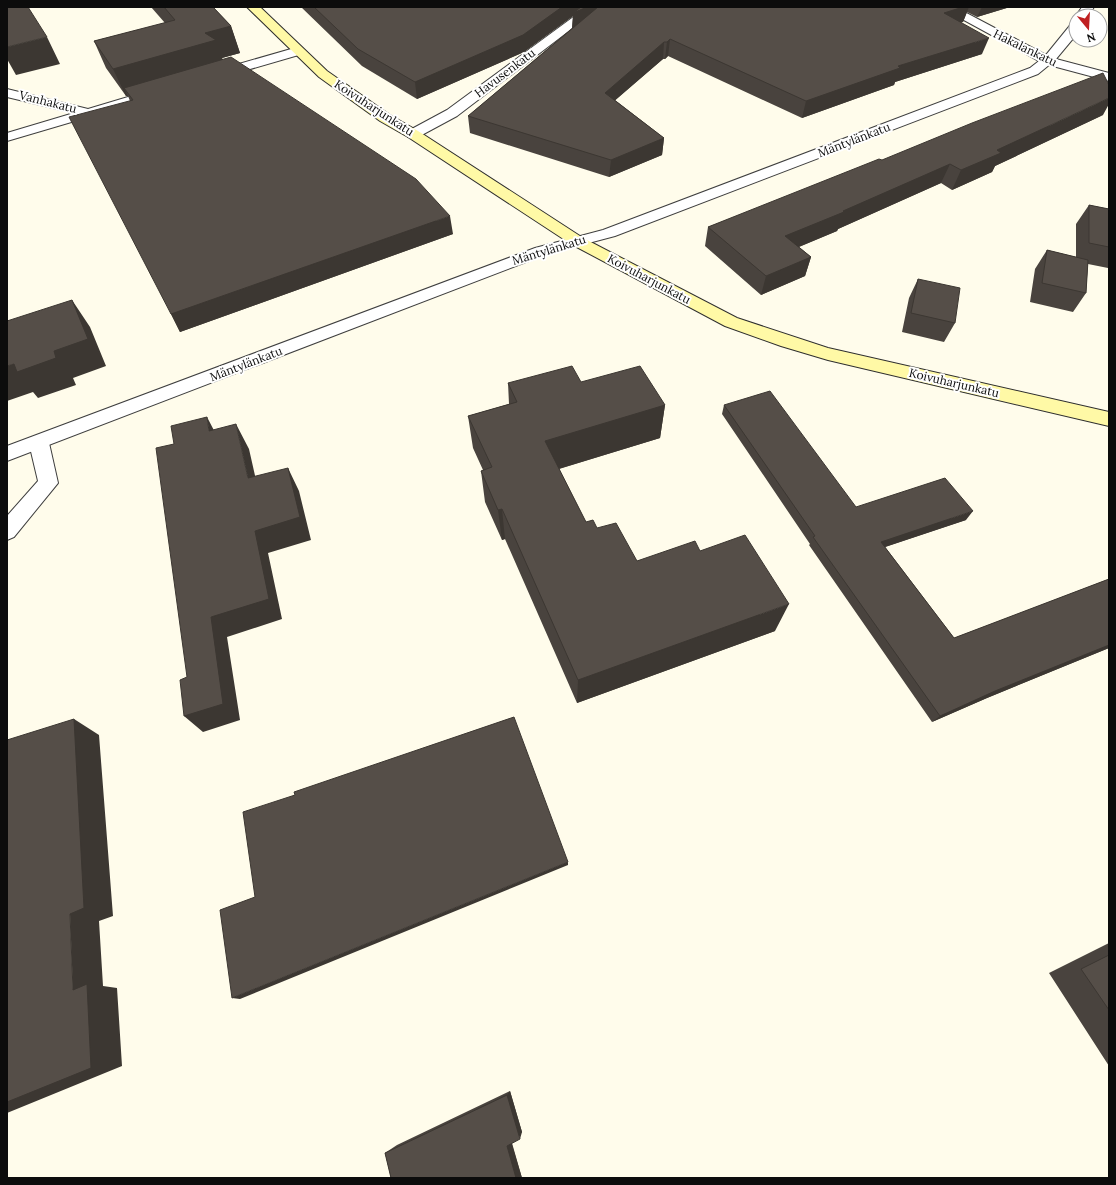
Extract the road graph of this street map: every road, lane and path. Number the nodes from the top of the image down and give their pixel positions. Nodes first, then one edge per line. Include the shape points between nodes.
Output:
1 (253, 7) edge
2 (594, 7) edge
3 (946, 7) edge
4 (1068, 38) edge
5 (298, 51) junction
6 (1048, 61) junction
7 (1109, 76) edge
8 (207, 78) edge
9 (170, 89) edge
10 (7, 93) edge
11 (88, 113) junction
12 (413, 134) junction
13 (7, 137) edge
14 (577, 241) junction
15 (1109, 419) edge
16 (39, 443) junction
17 (7, 454) edge
18 (7, 531) edge

1 - 5 street, Koivuharjunkatu
2 - 12 street, Havusenkatu via 452,112
3 - 6 street, Hakalankatu
4 - 6 street, Mäntylänkatu
5 - 8 street
5 - 12 street, Koivuharjunkatu via 323,74 385,118
6 - 7 street, Hakalankatu
6 - 14 street, Mäntylänkatu via 1034,71 609,233
9 - 11 street
10 - 11 street, Vanhakatu
11 - 13 street
12 - 14 street, Koivuharjunkatu
14 - 15 street, Koivuharjunkatu via 731,322 787,342 828,354
14 - 16 street, Mäntylänkatu via 541,251
16 - 17 street, Mäntylänkatu
16 - 18 street via 48,483

